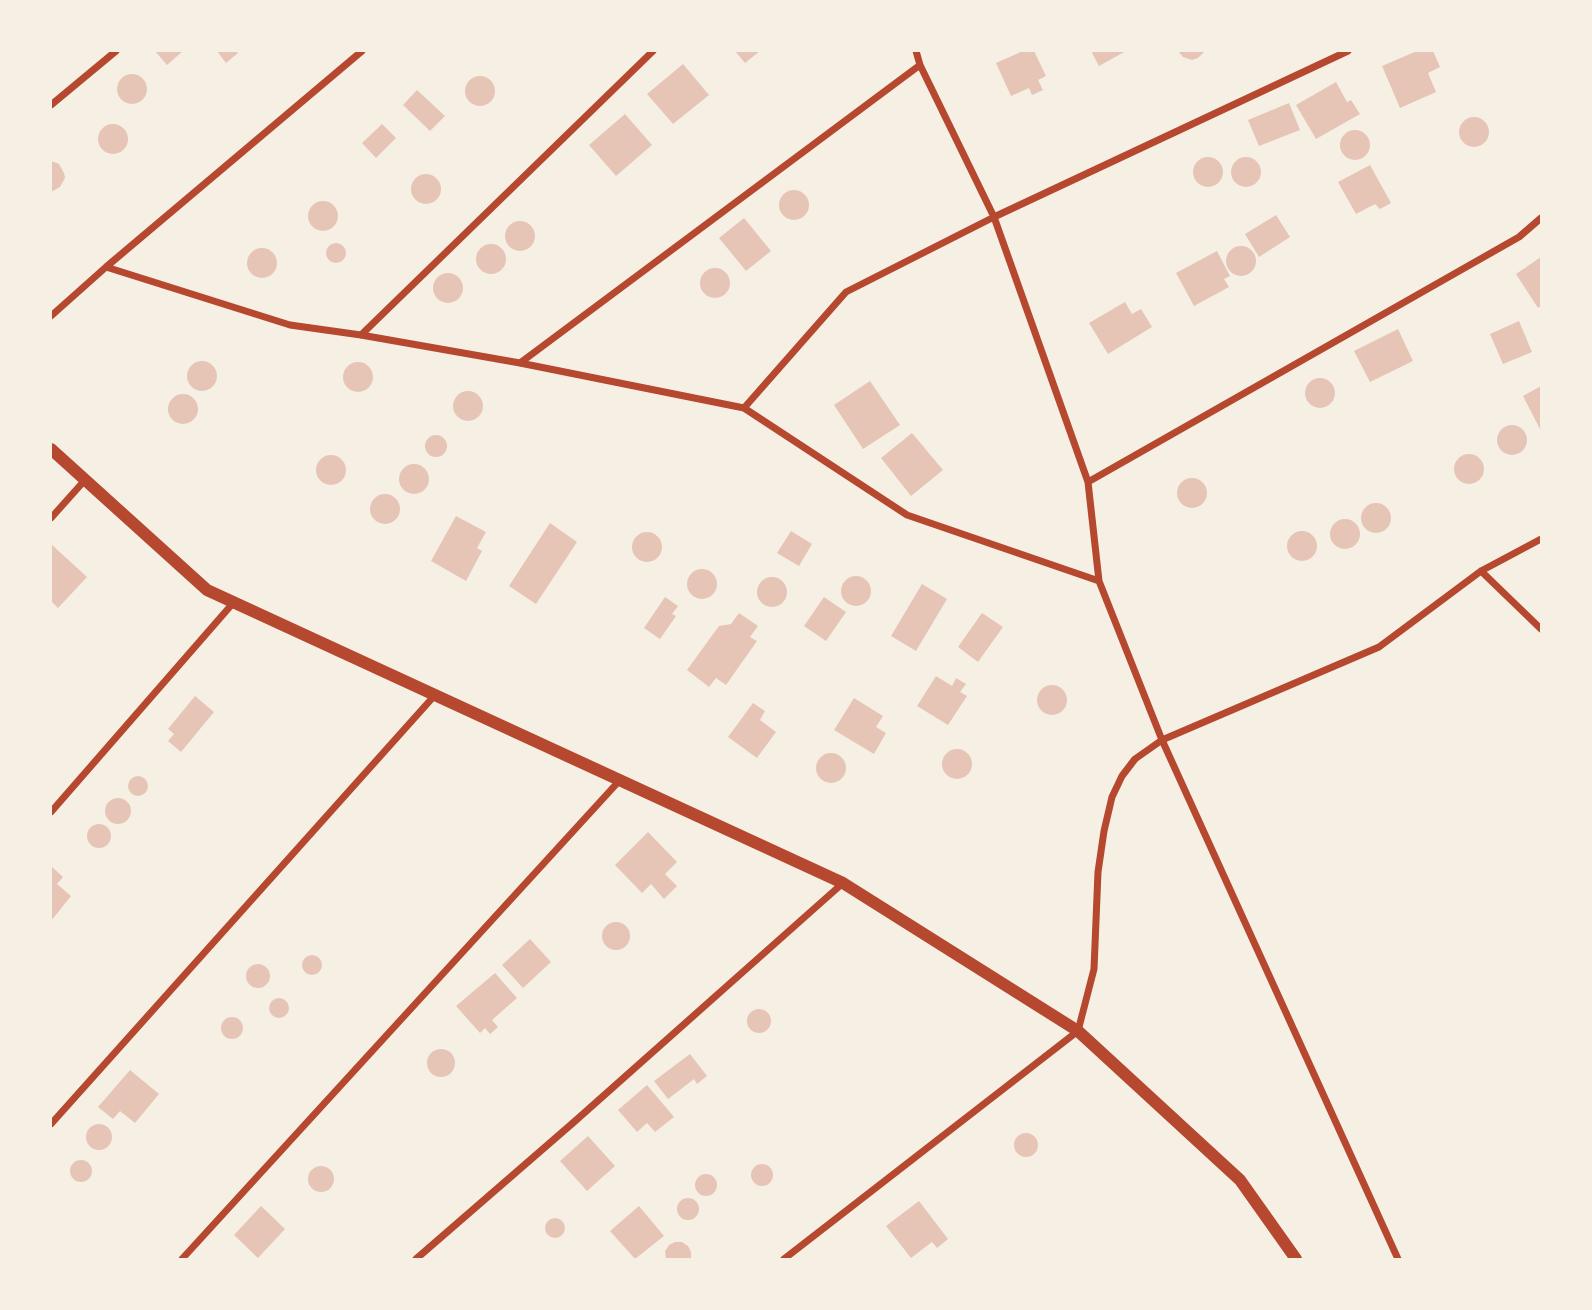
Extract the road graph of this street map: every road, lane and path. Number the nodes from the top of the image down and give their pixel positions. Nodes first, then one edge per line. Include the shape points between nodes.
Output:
1 (116, 51) edge
2 (362, 51) edge
3 (653, 51) edge
4 (916, 51) edge
5 (1348, 51) edge
6 (920, 65) junction
7 (51, 105) edge
8 (994, 217) junction
9 (1541, 218) edge
10 (106, 267) junction
11 (51, 316) edge
12 (361, 335) junction
13 (520, 363) junction
14 (744, 408) junction
15 (51, 449) edge
16 (86, 479) junction
17 (1088, 482) junction
18 (51, 518) edge
19 (1541, 539) edge
20 (1481, 571) junction
21 (1099, 581) junction
22 (234, 602) junction
23 (1541, 629) edge
24 (435, 695) junction
25 (1162, 740) junction
26 (620, 780) junction
27 (51, 812) edge
28 (843, 883) junction
29 (1078, 1031) junction
30 (51, 1124) edge
31 (182, 1259) edge
32 (416, 1259) edge
33 (784, 1259) edge
34 (1296, 1259) edge
35 (1398, 1259) edge

1 - 7 street
2 - 10 street
3 - 12 street
4 - 6 street
5 - 8 street
6 - 8 street
6 - 13 street
8 - 14 street via 846,292
8 - 17 street
9 - 17 street via 1519,237
10 - 11 street
10 - 12 street via 290,325
12 - 13 street
13 - 14 street
14 - 21 street via 907,515
15 - 16 street
16 - 18 street
16 - 22 street via 207,590
17 - 21 street
19 - 20 street
20 - 23 street
20 - 25 street via 1379,647
21 - 25 street
22 - 24 street
22 - 27 street
24 - 26 street
24 - 30 street
25 - 29 street via 1135,759 1112,797 1098,872 1094,969
25 - 35 street
26 - 28 street
26 - 31 street
28 - 29 street
28 - 32 street
29 - 33 street
29 - 34 street via 1240,1180

